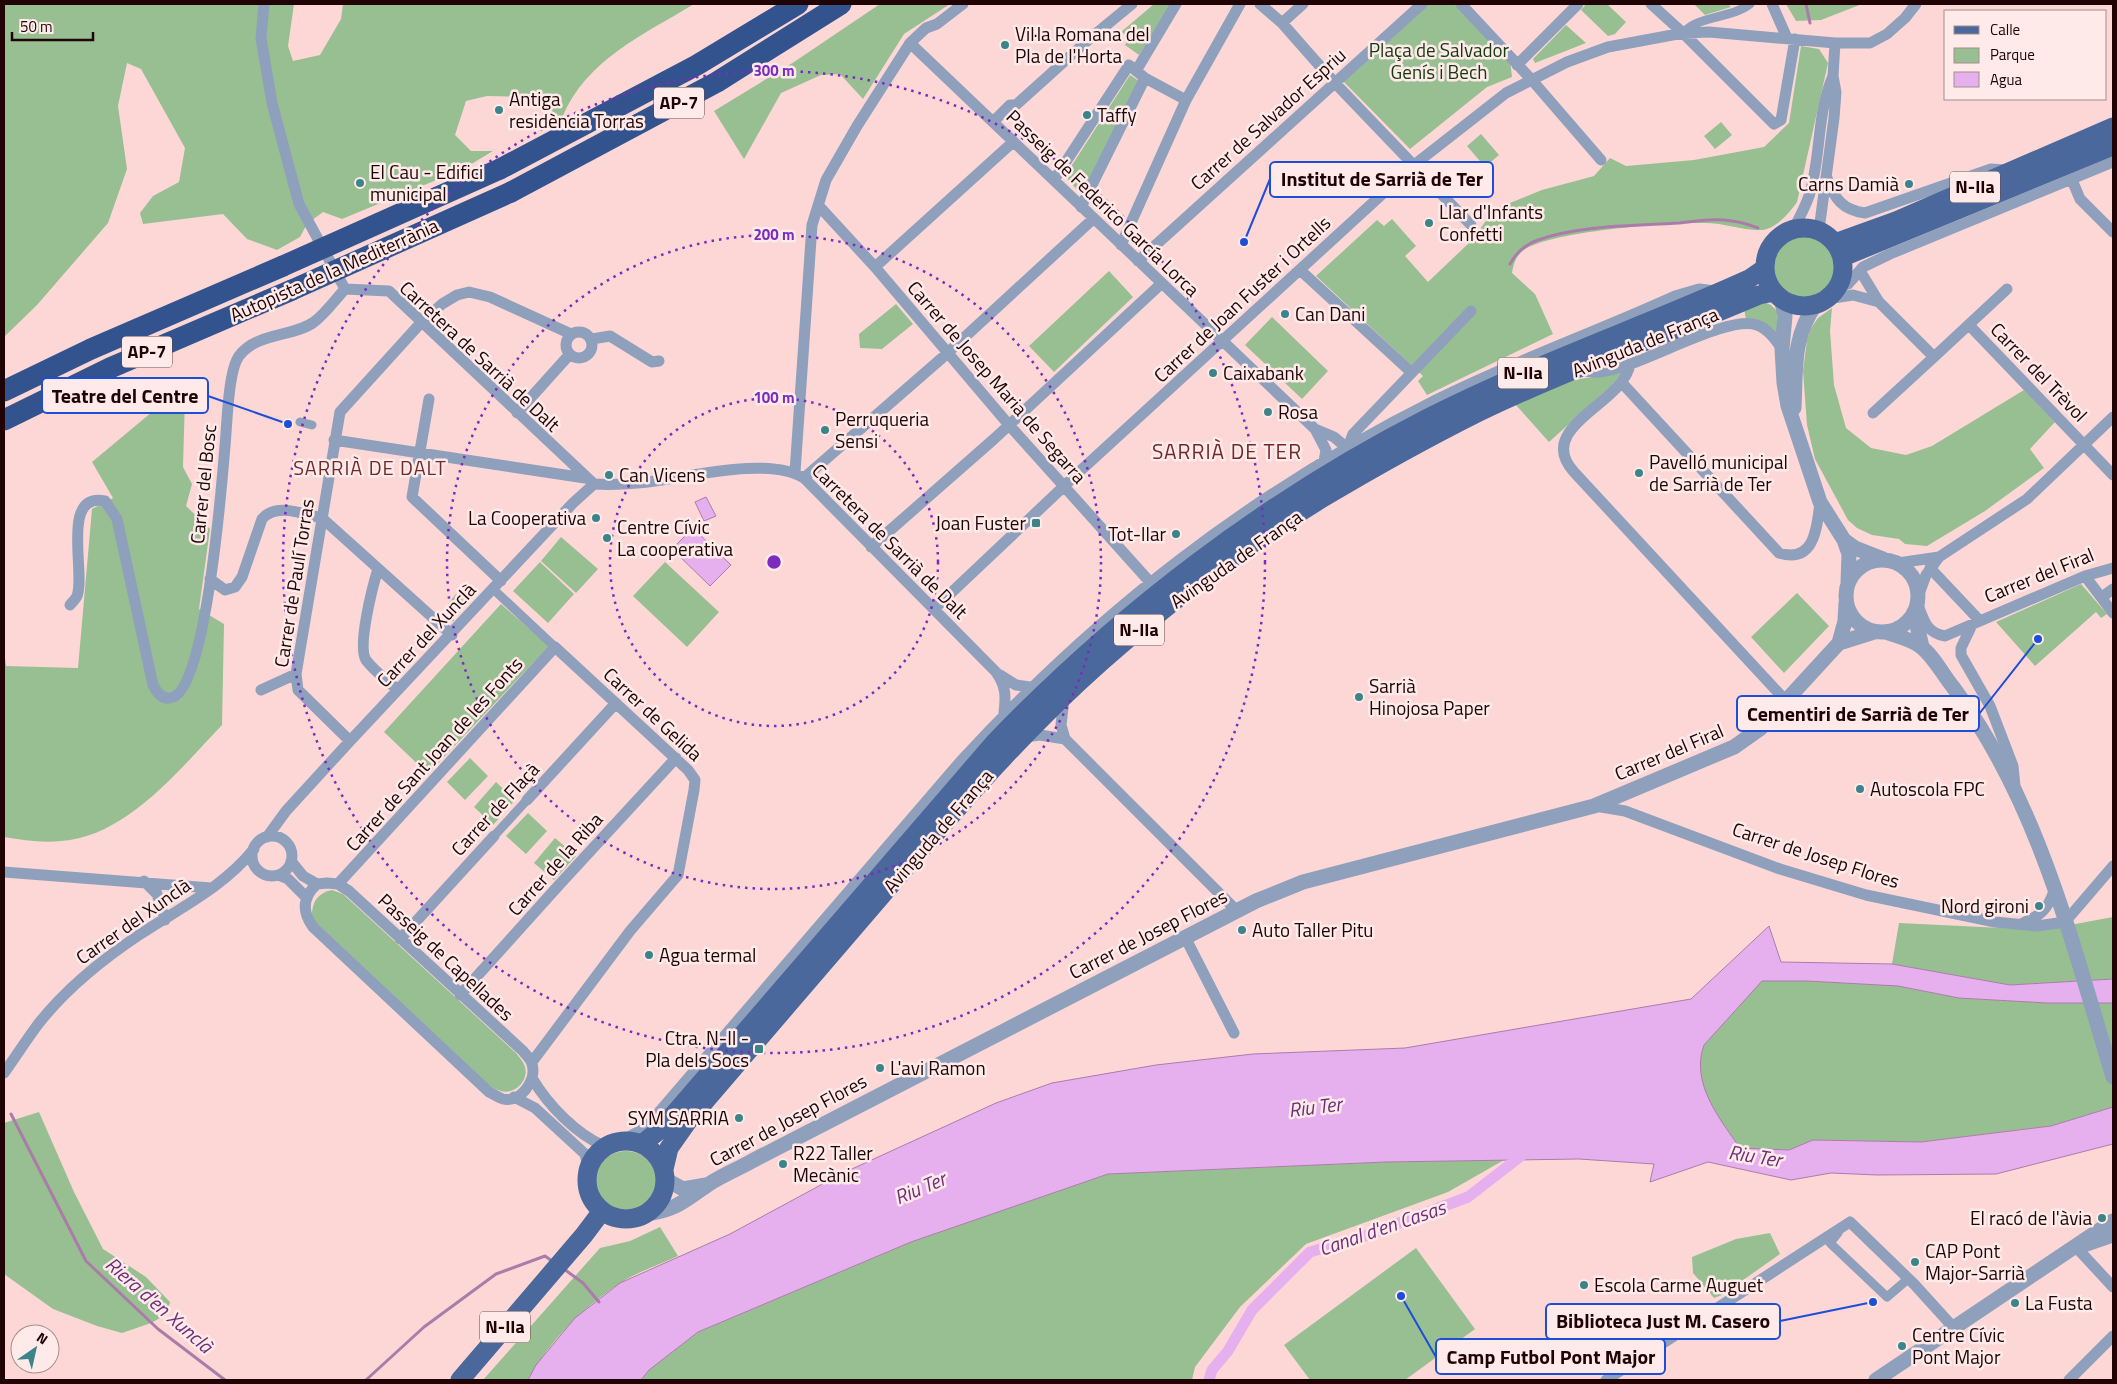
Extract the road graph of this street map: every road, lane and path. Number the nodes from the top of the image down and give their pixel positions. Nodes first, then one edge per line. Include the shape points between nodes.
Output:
1 (264, 4) edge
2 (798, 4) edge
3 (841, 4) edge
4 (963, 4) edge
5 (1132, 4) edge
6 (1176, 4) edge
7 (1240, 4) edge
8 (1260, 4) edge
9 (1302, 4) edge
10 (1422, 4) edge
11 (1461, 4) edge
12 (1578, 4) edge
13 (1651, 4) edge
14 (1750, 4) edge
15 (1772, 4) edge
16 (1916, 4) edge
17 (1282, 23) junction
18 (1683, 33) junction
19 (1791, 39) junction
20 (910, 43) junction
21 (1835, 43) junction
22 (1517, 65) junction
23 (1140, 74) junction
24 (1833, 76) junction
25 (1531, 78) junction
26 (1334, 82) junction
27 (1186, 100) junction
28 (993, 122) junction
29 (2113, 127) edge
30 (1013, 142) junction
31 (2113, 146) edge
32 (1601, 160) dead end
33 (2113, 162) edge
34 (1414, 165) junction
35 (2014, 170) junction
36 (1827, 178) junction
37 (1054, 180) junction
38 (2072, 180) junction
39 (818, 204) junction
40 (1081, 207) junction
41 (1093, 218) junction
42 (1471, 225) dead end
43 (1794, 228) junction
44 (1819, 230) junction
45 (2113, 232) edge
46 (1121, 245) junction
47 (1839, 250) junction
48 (1138, 261) junction
49 (875, 267) junction
50 (1765, 268) junction
51 (1861, 269) junction
52 (1300, 270) junction
53 (1162, 283) junction
54 (345, 289) junction
55 (2007, 289) dead end
56 (1777, 295) junction
57 (1828, 297) junction
58 (1723, 300) junction
59 (1878, 302) junction
60 (1471, 311) dead end
61 (423, 322) junction
62 (1969, 325) junction
63 (571, 334) junction
64 (1698, 336) junction
65 (592, 340) junction
66 (1223, 342) junction
67 (1782, 349) junction
68 (947, 352) junction
69 (570, 354) junction
70 (1934, 357) junction
71 (659, 361) dead end
72 (1630, 364) junction
73 (1576, 370) junction
74 (1411, 372) junction
75 (1623, 384) junction
76 (4, 391) edge
77 (429, 399) dead end
78 (517, 413) junction
79 (1873, 413) dead end
80 (2113, 416) edge
81 (4, 420) edge
82 (1794, 420) junction
83 (300, 422) dead end
84 (312, 425) dead end
85 (1008, 425) junction
86 (1315, 429) junction
87 (334, 440) junction
88 (2084, 443) junction
89 (1348, 447) junction
90 (420, 455) junction
91 (1324, 462) junction
92 (799, 475) junction
93 (2113, 475) edge
94 (590, 481) junction
95 (1064, 486) junction
96 (1820, 502) junction
97 (322, 518) junction
98 (1844, 540) junction
99 (871, 547) junction
100 (1939, 557) junction
101 (1893, 562) junction
102 (1930, 568) junction
103 (2113, 568) edge
104 (378, 569) junction
105 (2085, 576) junction
106 (210, 579) junction
107 (1149, 581) junction
108 (1848, 582) junction
109 (497, 585) junction
110 (2113, 589) edge
111 (2102, 598) junction
112 (1846, 604) junction
113 (1917, 604) junction
114 (70, 605) dead end
115 (934, 609) junction
116 (2113, 613) edge
117 (1975, 624) junction
118 (1880, 632) junction
119 (452, 635) junction
120 (1838, 642) junction
121 (555, 646) junction
122 (1922, 647) junction
123 (996, 672) junction
124 (296, 674) junction
125 (1030, 687) junction
126 (261, 690) dead end
127 (398, 690) junction
128 (1065, 696) junction
129 (1786, 701) junction
130 (616, 703) junction
131 (1004, 714) junction
132 (1022, 737) junction
133 (1065, 739) junction
134 (350, 740) junction
135 (676, 758) junction
136 (2015, 788) junction
137 (1635, 789) junction
138 (527, 800) joint
139 (1594, 806) junction
140 (286, 811) junction
141 (1634, 814) junction
142 (494, 836) joint
143 (267, 837) junction
144 (288, 844) junction
145 (254, 849) junction
146 (291, 861) junction
147 (2113, 866) edge
148 (4, 872) edge
149 (230, 872) junction
150 (260, 872) junction
151 (278, 875) junction
152 (144, 881) junction
153 (317, 884) junction
154 (338, 884) junction
155 (211, 888) junction
156 (2054, 891) junction
157 (306, 897) junction
158 (1236, 910) junction
159 (165, 920) junction
160 (2018, 924) junction
161 (2067, 928) junction
162 (1185, 937) junction
163 (400, 939) junction
164 (460, 995) junction
165 (1234, 1033) dead end
166 (532, 1062) junction
167 (4, 1072) edge
168 (532, 1078) junction
169 (2113, 1078) edge
170 (514, 1098) junction
171 (623, 1140) junction
172 (642, 1144) junction
173 (604, 1146) junction
174 (588, 1167) junction
175 (664, 1174) junction
176 (709, 1184) junction
177 (602, 1211) junction
178 (646, 1214) junction
179 (2113, 1221) edge
180 (1846, 1226) junction
181 (2110, 1235) edge
182 (2076, 1247) junction
183 (1908, 1279) junction
184 (2113, 1287) edge
185 (1953, 1327) junction
186 (2113, 1336) edge
187 (460, 1378) edge
188 (1606, 1380) edge
189 (1876, 1380) edge
190 (2069, 1380) edge

1 - 54 street via 262,38 272,103 299,204
2 - 76 highway, Autopista de la Mediterrània / AP-7, bridge via 697,65 500,169 91,348
3 - 81 highway, Autopista de la Mediterrània / AP-7, bridge via 717,82 510,192 110,368
4 - 20 street via 937,24 926,28
5 - 28 street
6 - 23 street
7 - 27 street
8 - 17 street
9 - 17 street
10 - 26 street, Carrer de Salvador Espriu
11 - 22 street
12 - 22 street
13 - 18 street
14 - 18 street via 1724,16 1690,25
15 - 19 street
16 - 21 street, Carrer de Joan Fuster i Ortells via 1905,18 1878,40
17 - 26 street
18 - 19 street, Carrer de Joan Fuster i Ortells
18 - 19 street via 1774,124 1781,120
18 - 25 street, Carrer de Joan Fuster i Ortells via 1608,47
19 - 21 street, Carrer de Joan Fuster i Ortells
20 - 28 street, Passeig de Federico García Lorca
20 - 39 street via 833,165
21 - 24 street
22 - 25 street
23 - 27 street
23 - 37 street via 1129,65
23 - 40 street
24 - 36 street via 1836,92
24 - 43 street via 1827,89 1811,190
25 - 32 street
25 - 34 street, Carrer de Joan Fuster i Ortells via 1463,124
26 - 34 street
26 - 48 street, Carrer de Salvador Espriu
27 - 46 street
28 - 30 street, Passeig de Federico García Lorca
29 - 35 main road, N-IIa
30 - 37 street, Passeig de Federico García Lorca
30 - 49 street
31 - 47 main road, N-IIa
33 - 38 street
34 - 42 street
34 - 52 street, Carrer de Joan Fuster i Ortells
35 - 36 street via 1991,169 1865,213 1842,206
35 - 47 main road, N-IIa via 1896,221
36 - 44 street
37 - 40 street, Passeig de Federico García Lorca
38 - 45 street via 2080,199
38 - 51 street via 1964,222
39 - 49 street, Carrer de Josep Maria de Segarra
39 - 92 street via 812,225
40 - 41 street, Passeig de Federico García Lorca
41 - 46 street, Passeig de Federico García Lorca
41 - 68 street
43 - 44 main road
43 - 50 main road via 1772,243 1766,255
44 - 47 main road
46 - 48 street, Passeig de Federico García Lorca
47 - 57 main road
48 - 53 street, Passeig de Federico García Lorca
49 - 68 street, Carrer de Josep Maria de Segarra
50 - 56 main road via 1767,281
50 - 58 main road, Avinguda de França / N-IIa
51 - 57 street via 1848,284
51 - 59 street
52 - 66 street, Carrer de Joan Fuster i Ortells
52 - 74 street
53 - 66 street, Passeig de Federico García Lorca
53 - 85 street
54 - 61 street, Carretera de Sarrià de Dalt via 389,291
54 - 106 street, Carrer del Bosc via 313,323 252,344 238,357 231,386
55 - 62 street, Carrer del Trèvol
56 - 57 main road via 1796,306
56 - 58 main road, Avinguda de França / N-IIa
56 - 67 street via 1785,316
57 - 59 street via 1853,295
57 - 82 street via 1800,331
58 - 64 street
58 - 73 main road, Avinguda de França / N-IIa
58 - 89 street, Avinguda de França via 1699,289 1675,296 1438,399
58 - 172 main road, Avinguda de França / N-IIa via 1507,380 1427,419 1287,500 1146,602 1043,693 995,742 662,1128
59 - 70 street
60 - 74 street
61 - 63 street, Carrer de Paulí Torras via 442,304 469,292 490,296
61 - 78 street, Carretera de Sarrià de Dalt
61 - 87 street, Carrer de Paulí Torras via 340,412
62 - 70 street, Carrer del Trèvol
62 - 88 street, Carrer del Trèvol
63 - 65 street via 578,331 586,333
63 - 69 street via 566,348
64 - 67 street via 1742,323 1757,325 1774,337
64 - 72 street
65 - 69 street via 587,356 578,358
65 - 71 street via 610,336 652,362
66 - 86 street, Passeig de Federico García Lorca
66 - 95 street, Carrer de Joan Fuster i Ortells
67 - 82 street via 1784,383
68 - 85 street, Carrer de Josep Maria de Segarra
68 - 92 street
69 - 78 street
70 - 79 street, Carrer del Trèvol
72 - 73 street via 1600,372
72 - 75 street
73 - 128 main road, Avinguda de França / N-IIa via 1480,412 1315,503 1143,627
74 - 89 street via 1353,434
75 - 96 street via 1779,554 1797,554 1812,543
75 - 129 street via 1584,417 1564,441 1563,457
77 - 90 street
78 - 94 street, Carretera de Sarrià de Dalt
80 - 88 street
82 - 96 street
83 - 84 street
85 - 95 street, Carrer de Josep Maria de Segarra
85 - 99 street
86 - 89 street, Passeig de Federico García Lorca
86 - 91 street, Passeig de Federico García Lorca via 1326,450
87 - 90 street
87 - 97 street, Carrer de Paulí Torras
88 - 93 street, Carrer del Trèvol
88 - 100 street via 2027,499
89 - 91 street, Avinguda de França
90 - 94 street
90 - 109 street via 412,497
91 - 107 street, Avinguda de França via 1216,532
92 - 94 street, Carretera de Sarrià de Dalt via 767,468 631,484
92 - 99 street, Carretera de Sarrià de Dalt
94 - 109 street, Carrer del Xunclà
95 - 107 street, Carrer de Josep Maria de Segarra
95 - 115 street, Carrer de Joan Fuster i Ortells
96 - 98 street
97 - 104 street
97 - 106 street via 276,509 267,513 235,587 225,590
97 - 124 street, Carrer de Paulí Torras
98 - 101 street via 1855,548
98 - 108 street via 1848,554
99 - 115 street, Carretera de Sarrià de Dalt
100 - 101 street
100 - 102 street
101 - 108 street via 1872,561 1861,566
101 - 113 street via 1911,574
102 - 113 street
102 - 117 street, Carrer del Firal
103 - 105 street, Carrer del Firal
104 - 119 street
104 - 127 street via 369,598 363,650 365,659
105 - 111 street
105 - 117 street, Carrer del Firal
106 - 114 street, Carrer del Bosc via 190,676 181,693 173,698 158,694 153,685 117,519 105,501 92,500 86,504 79,519 78,595
107 - 125 street, Avinguda de França
108 - 112 street
109 - 119 street, Carrer del Xunclà
109 - 121 street, Carrer de Gelida
110 - 111 street
111 - 116 street
112 - 118 street via 1857,622
112 - 120 street, Carrer del Firal via 1845,621
113 - 117 street, Carrer del Firal via 1928,629 1935,635 1945,636
113 - 118 street via 1904,626
113 - 122 street
115 - 123 street, Carretera de Sarrià de Dalt
117 - 136 street via 1961,648 1961,654 1990,706 2013,766
118 - 120 street
118 - 122 street
119 - 127 street, Carrer del Xunclà
120 - 129 street, Carrer del Firal
121 - 130 street, Carrer de Gelida
121 - 154 street, Carrer de Sant Joan de les Fonts
122 - 136 street via 1980,726
123 - 125 street, Carretera de Sarrià de Dalt via 1016,685
123 - 131 street, Carretera de Sarrià de Dalt via 1004,683
124 - 126 street
124 - 134 street, Carrer de Paulí Torras via 298,690
125 - 131 street, Avinguda de França
127 - 134 street, Carrer del Xunclà
128 - 132 main road, Avinguda de França / N-IIa
128 - 133 street via 1061,725
129 - 137 street, Carrer del Firal via 1746,740
130 - 135 street, Carrer de Gelida
130 - 138 street, Carrer de Flaçà
131 - 171 street, Avinguda de França via 653,1119
132 - 133 street via 1040,735
132 - 175 main road, Avinguda de França / N-IIa via 688,1121 669,1148
133 - 158 street
134 - 140 street, Carrer del Xunclà
135 - 164 street, Carrer de la Riba
135 - 166 street, Carrer de Gelida via 695,780 678,876 630,931
136 - 156 street
137 - 139 street, Carrer del Firal
137 - 141 street via 1631,799
138 - 142 street, Carrer de Flaçà
139 - 141 street, Carrer de Josep Flores
139 - 158 street, Carrer de Josep Flores via 1303,882
140 - 143 street, Carrer del Xunclà
140 - 144 street via 284,827
141 - 160 street, Carrer de Josep Flores via 1827,884 1907,905
142 - 163 street, Carrer de Flaçà
143 - 144 street
143 - 145 street
144 - 146 street
145 - 149 street, Carrer del Xunclà
145 - 150 street via 253,862
146 - 151 street
146 - 153 street via 304,876
147 - 161 street
148 - 152 street
149 - 150 street
149 - 155 street, Carrer del Xunclà
150 - 151 street via 267,876
151 - 157 street via 288,879
152 - 155 street
152 - 159 street via 157,894
153 - 154 street
153 - 157 street
154 - 163 street, Passeig de Capellades
155 - 159 street, Carrer del Xunclà
156 - 160 street, Carrer de Josep Flores via 2041,915
156 - 161 street
157 - 170 street via 305,912 313,927 489,1092 502,1099
158 - 162 street, Carrer de Josep Flores
159 - 167 street, Carrer del Xunclà via 139,935 82,979 40,1022
160 - 161 street, Carrer de Josep Flores
161 - 169 street
162 - 165 street
162 - 176 street, Carrer de Josep Flores
163 - 164 street, Passeig de Capellades
164 - 166 street, Passeig de Capellades
166 - 168 street
168 - 170 street via 523,1092
168 - 173 street via 544,1097 582,1133
170 - 174 street via 535,1108 585,1154
171 - 172 main road
171 - 173 main road
172 - 175 main road via 653,1152
173 - 174 main road
174 - 177 main road via 588,1191
175 - 176 street, Carrer de Josep Flores via 683,1189
175 - 178 main road, N-IIa via 664,1191 659,1202
176 - 178 street, Carrer de Josep Flores via 666,1212
177 - 178 main road via 620,1219
177 - 187 main road, N-IIa
179 - 182 street
180 - 183 street
180 - 183 street via 1830,1242 1887,1297
180 - 188 street
181 - 182 street
182 - 184 street
182 - 185 street
183 - 185 street
185 - 189 street
186 - 190 street

